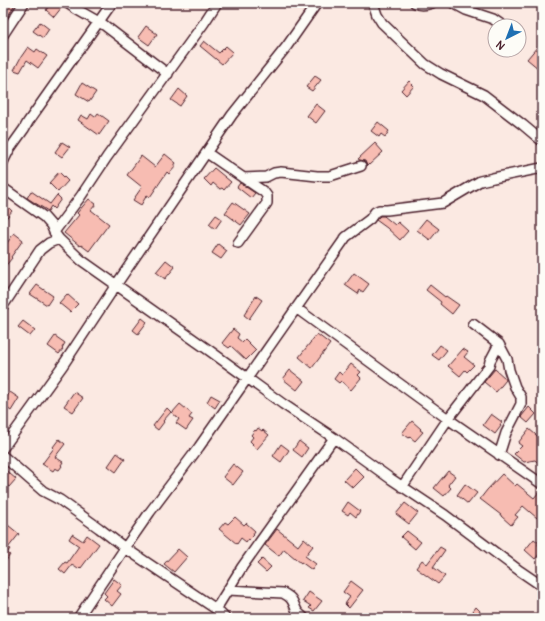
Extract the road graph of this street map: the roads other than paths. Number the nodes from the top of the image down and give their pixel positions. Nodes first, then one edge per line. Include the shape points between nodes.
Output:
1 (24, 3) edge
2 (67, 3) edge
3 (112, 3) edge
4 (216, 3) edge
5 (317, 3) edge
6 (373, 3) edge
7 (415, 3) edge
8 (432, 3) edge
9 (453, 3) edge
10 (489, 18) edge
11 (98, 22) junction
12 (3, 35) edge
13 (168, 74) junction
14 (542, 140) edge
15 (207, 153) junction
16 (3, 162) edge
17 (361, 166) dead end
18 (542, 168) edge
19 (243, 178) junction
20 (3, 188) edge
21 (57, 236) junction
22 (238, 243) dead end
23 (116, 285) junction
24 (3, 306) edge
25 (296, 308) junction
26 (473, 324) dead end
27 (499, 344) junction
28 (247, 378) junction
29 (448, 420) junction
30 (334, 438) junction
31 (3, 448) edge
32 (499, 455) junction
33 (3, 456) edge
34 (542, 484) edge
35 (402, 487) junction
36 (125, 548) junction
37 (542, 586) edge
38 (228, 590) junction
39 (216, 608) junction
40 (78, 618) edge
41 (225, 618) edge
42 (304, 618) edge

1 - 12 street
2 - 11 street
3 - 11 street
4 - 13 street
5 - 15 street via 287,46 232,115
6 - 14 street via 382,23 425,64 484,95
7 - 8 street
9 - 10 street
11 - 13 street
11 - 16 street
13 - 21 street via 107,157
15 - 19 street
15 - 23 street
17 - 19 street via 330,176 281,172 266,178
18 - 25 street via 480,181 443,203 375,212 370,219 346,237
19 - 22 street via 264,192 267,203
20 - 21 street via 44,217
21 - 23 street via 81,260
21 - 24 street via 40,250
23 - 28 street
23 - 31 street via 63,365
25 - 28 street
25 - 29 street
26 - 27 street
27 - 29 street via 489,366
27 - 32 street via 521,397 521,404 506,433
28 - 30 street
28 - 36 street
29 - 32 street
29 - 35 street
30 - 35 street
30 - 38 street
32 - 34 street
33 - 36 street via 43,491 60,500
35 - 37 street
36 - 39 street
36 - 40 street
38 - 39 street
38 - 42 street via 283,593 289,596
39 - 41 street

